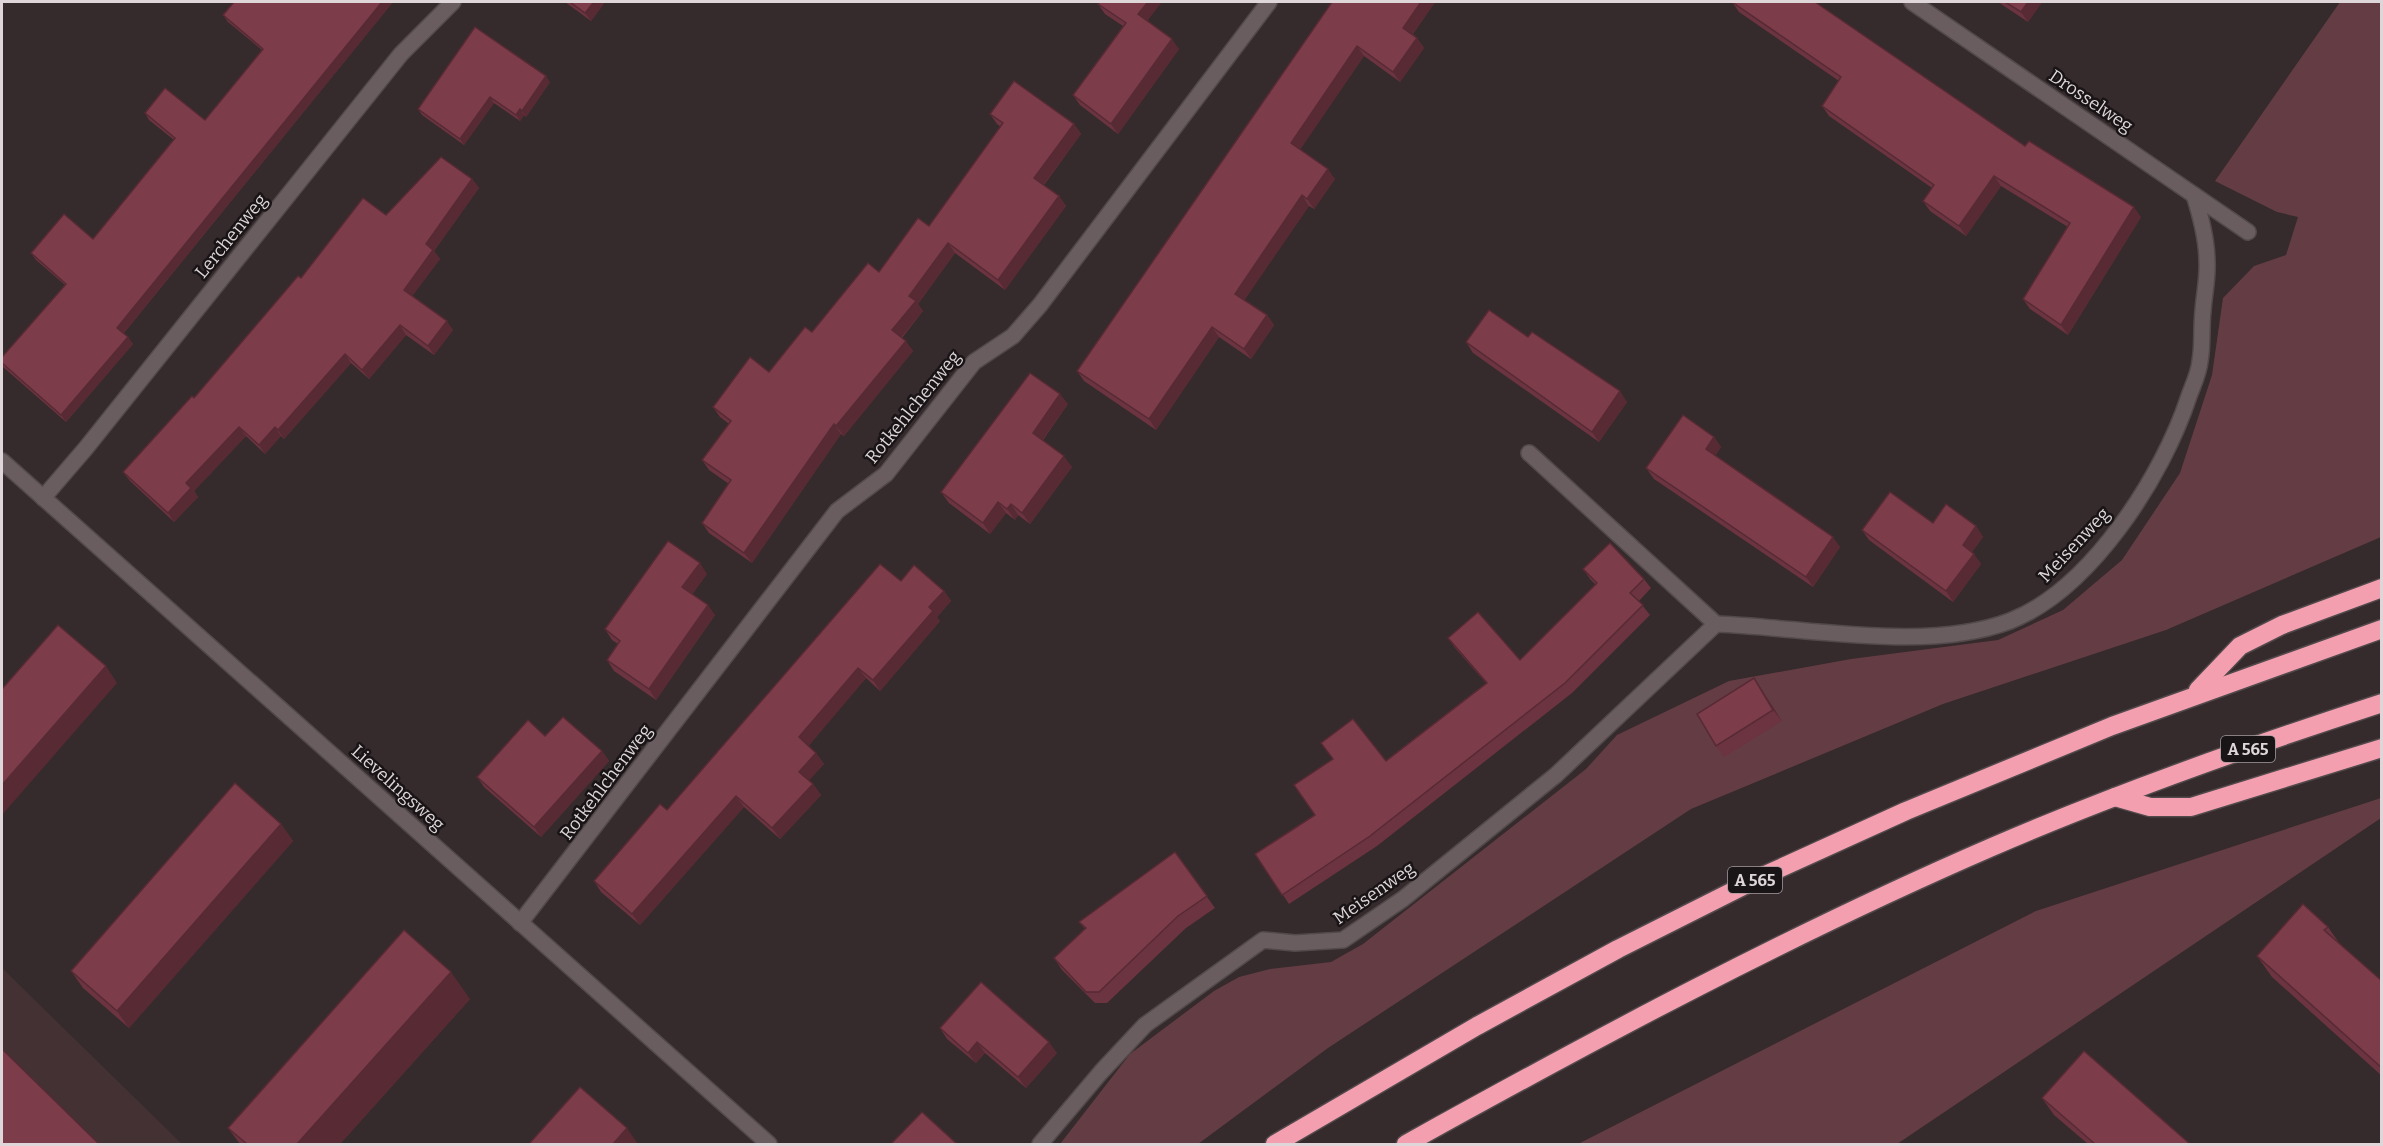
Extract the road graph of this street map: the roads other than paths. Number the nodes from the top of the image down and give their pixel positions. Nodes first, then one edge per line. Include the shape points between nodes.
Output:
1 (453, 2) edge
2 (1269, 2) edge
3 (1912, 2) edge
4 (2194, 195) junction
5 (2248, 232) dead end
6 (1529, 453) dead end
7 (2, 461) edge
8 (43, 498) junction
9 (2382, 588) edge
10 (1716, 624) junction
11 (2382, 629) edge
12 (2195, 694) junction
13 (2382, 703) edge
14 (2382, 748) edge
15 (2115, 797) junction
16 (520, 923) junction
17 (769, 1144) edge
18 (1040, 1144) edge
19 (1275, 1144) edge
20 (1406, 1144) edge

1 - 8 street, Lerchenweg via 401,54
2 - 16 street, Rotkehlchenweg via 1040,305 1013,336 974,362 886,474 837,512
3 - 4 street, Drosselweg
4 - 5 street, Drosselweg
4 - 10 street, Meisenweg via 2204,228 2208,263 2200,363 2180,424 2160,466 2125,520 2053,597 2009,621 1924,637
6 - 10 street
7 - 8 street, Lievelingsweg
8 - 16 street, Lievelingsweg
9 - 12 highway via 2282,625 2241,646
10 - 18 street, Meisenweg via 1564,767 1403,899 1343,940 1263,940 1144,1025
11 - 12 highway, A 565
12 - 19 highway, A 565 via 1906,810 1690,912 1477,1026
13 - 15 highway, A 565
14 - 15 highway via 2191,807 2150,807
15 - 20 highway, A 565 via 1991,847 1789,942 1651,1011
16 - 17 street, Lievelingsweg

